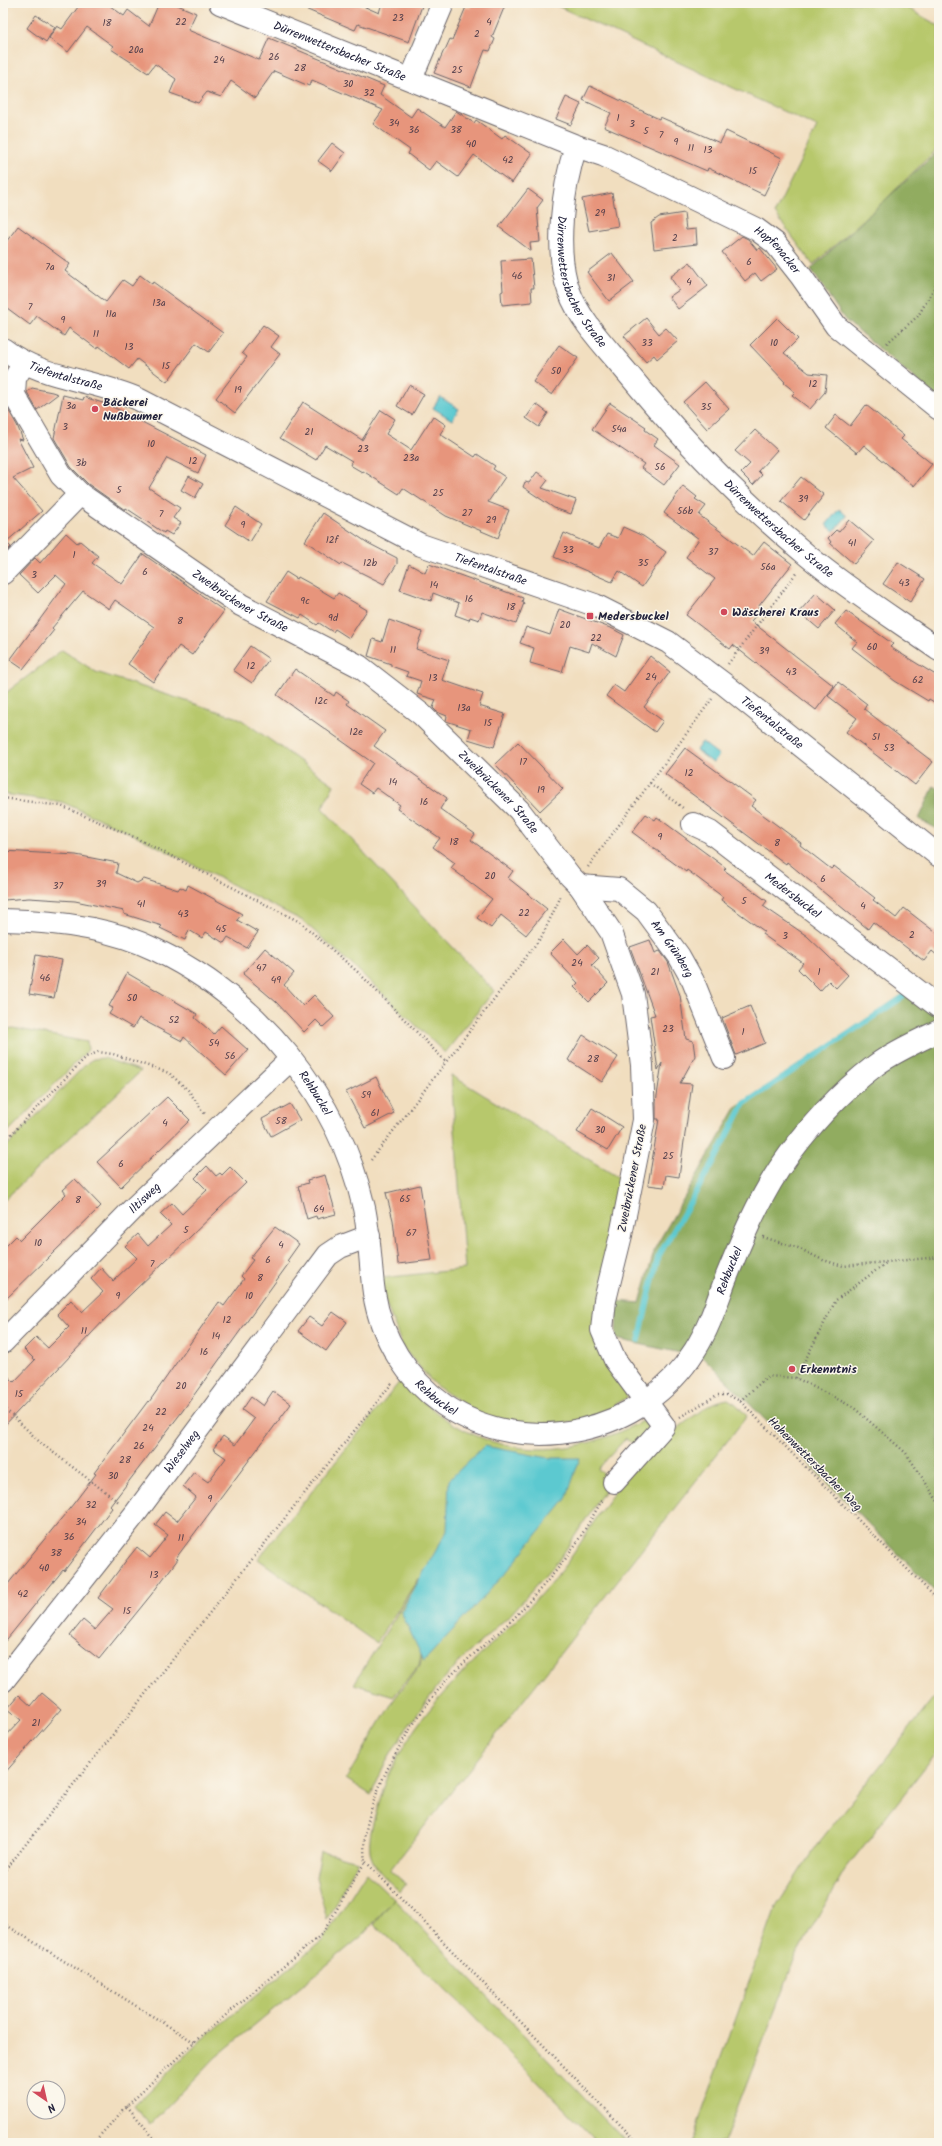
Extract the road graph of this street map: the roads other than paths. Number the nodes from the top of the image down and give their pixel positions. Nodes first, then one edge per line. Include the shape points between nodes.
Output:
1 (220, 3) edge
2 (444, 3) edge
3 (411, 79) junction
4 (576, 146) junction
5 (3, 349) edge
6 (24, 363) junction
7 (939, 409) edge
8 (80, 494) junction
9 (3, 573) edge
10 (939, 650) edge
11 (693, 824) road end
12 (939, 856) edge
13 (575, 881) junction
14 (3, 920) edge
15 (939, 1007) edge
16 (939, 1031) edge
17 (724, 1058) dead end
18 (291, 1059) junction
19 (370, 1236) junction
20 (3, 1342) edge
21 (644, 1402) junction
22 (614, 1482) road end
23 (3, 1681) edge

1 - 3 street, Dürrenwettersbacher Straße
2 - 3 street
3 - 4 street, Dürrenwettersbacher Straße
4 - 7 street, Hopfenacker via 604,155 756,229 775,243 836,326
4 - 10 street, Dürrenwettersbacher Straße via 570,165 560,246 569,292 580,313 643,392 723,480 809,557
5 - 6 street, Tiefentalstraße
6 - 8 street, Zweibrückener Straße via 15,378 14,395 61,474
6 - 12 street, Tiefentalstraße via 52,375 116,389 420,545 595,605 668,642 715,688
8 - 9 street
8 - 13 street, Zweibrückener Straße via 241,605 359,666 421,714 519,810
11 - 15 street, Medersbuckel via 710,832
13 - 17 street, Am Grünberg via 619,889 646,911 693,981
13 - 21 street, Zweibrückener Straße via 611,932 633,994 642,1065 644,1120 605,1300 602,1330 614,1360
14 - 18 street, Rehbuckel via 71,925 154,948 208,980 234,1001 266,1029
16 - 21 street, Rehbuckel via 877,1065 819,1118 794,1148 777,1172 746,1232 695,1350 680,1370
18 - 19 street, Rehbuckel via 325,1107 345,1149 357,1180
18 - 20 street, Iltisweg via 136,1206
19 - 21 street, Rehbuckel via 372,1278 380,1316 393,1349 431,1395 459,1414 490,1427 528,1435 559,1434 608,1422
19 - 23 street, Wieselweg via 340,1247 328,1255 135,1514
21 - 22 street, Zweibrückener Straße via 664,1426

